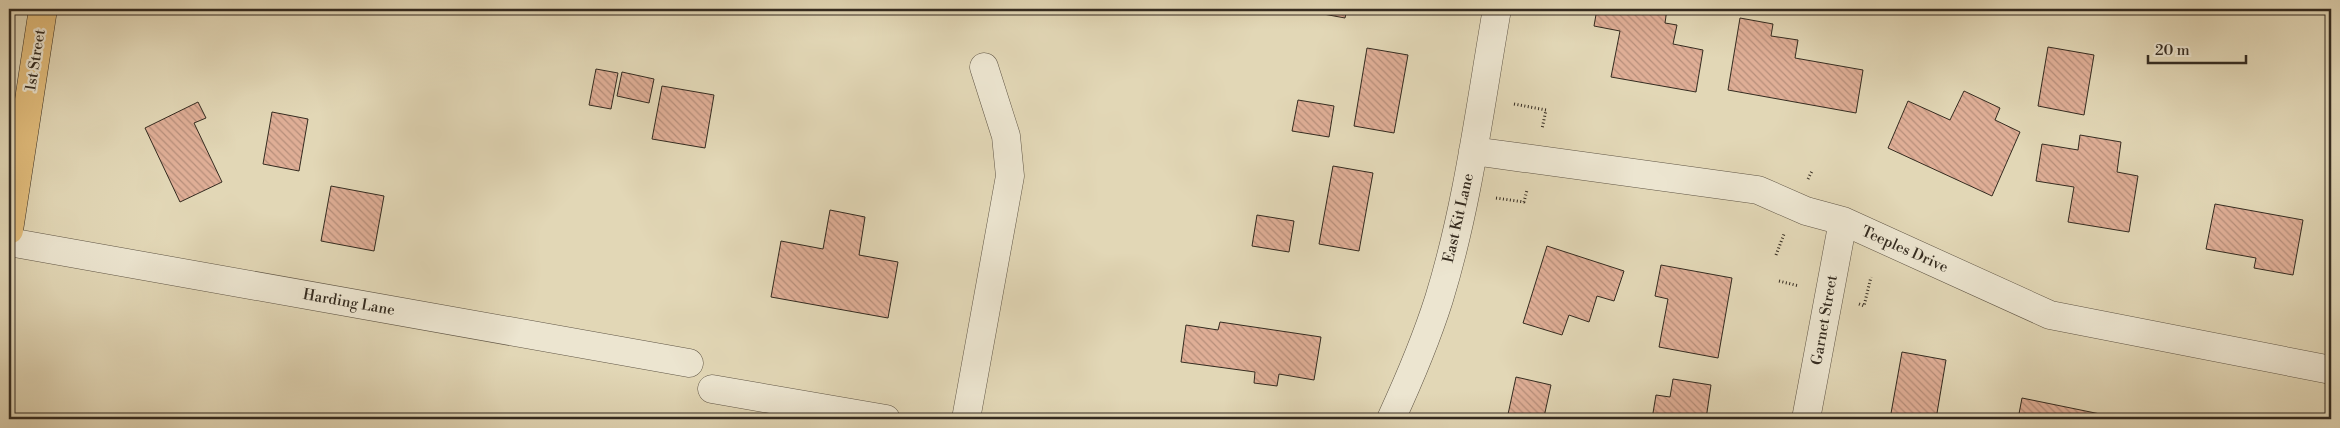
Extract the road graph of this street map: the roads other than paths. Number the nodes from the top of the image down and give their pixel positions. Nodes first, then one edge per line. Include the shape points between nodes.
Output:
1 (43, 9) edge
2 (1497, 9) edge
3 (984, 67) dead end
4 (1473, 151) junction
5 (1842, 221) junction
6 (9, 230) edge
7 (9, 242) edge
8 (689, 363) dead end
9 (2331, 370) edge
10 (712, 389) dead end
11 (886, 419) edge
12 (966, 419) edge
13 (1391, 419) edge
14 (1806, 419) edge

1 - 6 main road, 1st Street
2 - 4 street, East Kit Lane
3 - 12 street via 1006,136 1010,176
4 - 5 street, Teeples Drive via 1758,190 1806,211
4 - 13 street, East Kit Lane via 1439,299
5 - 9 street, Teeples Drive via 2050,315
5 - 14 street, Garnet Street
7 - 8 street, Harding Lane
10 - 11 street

